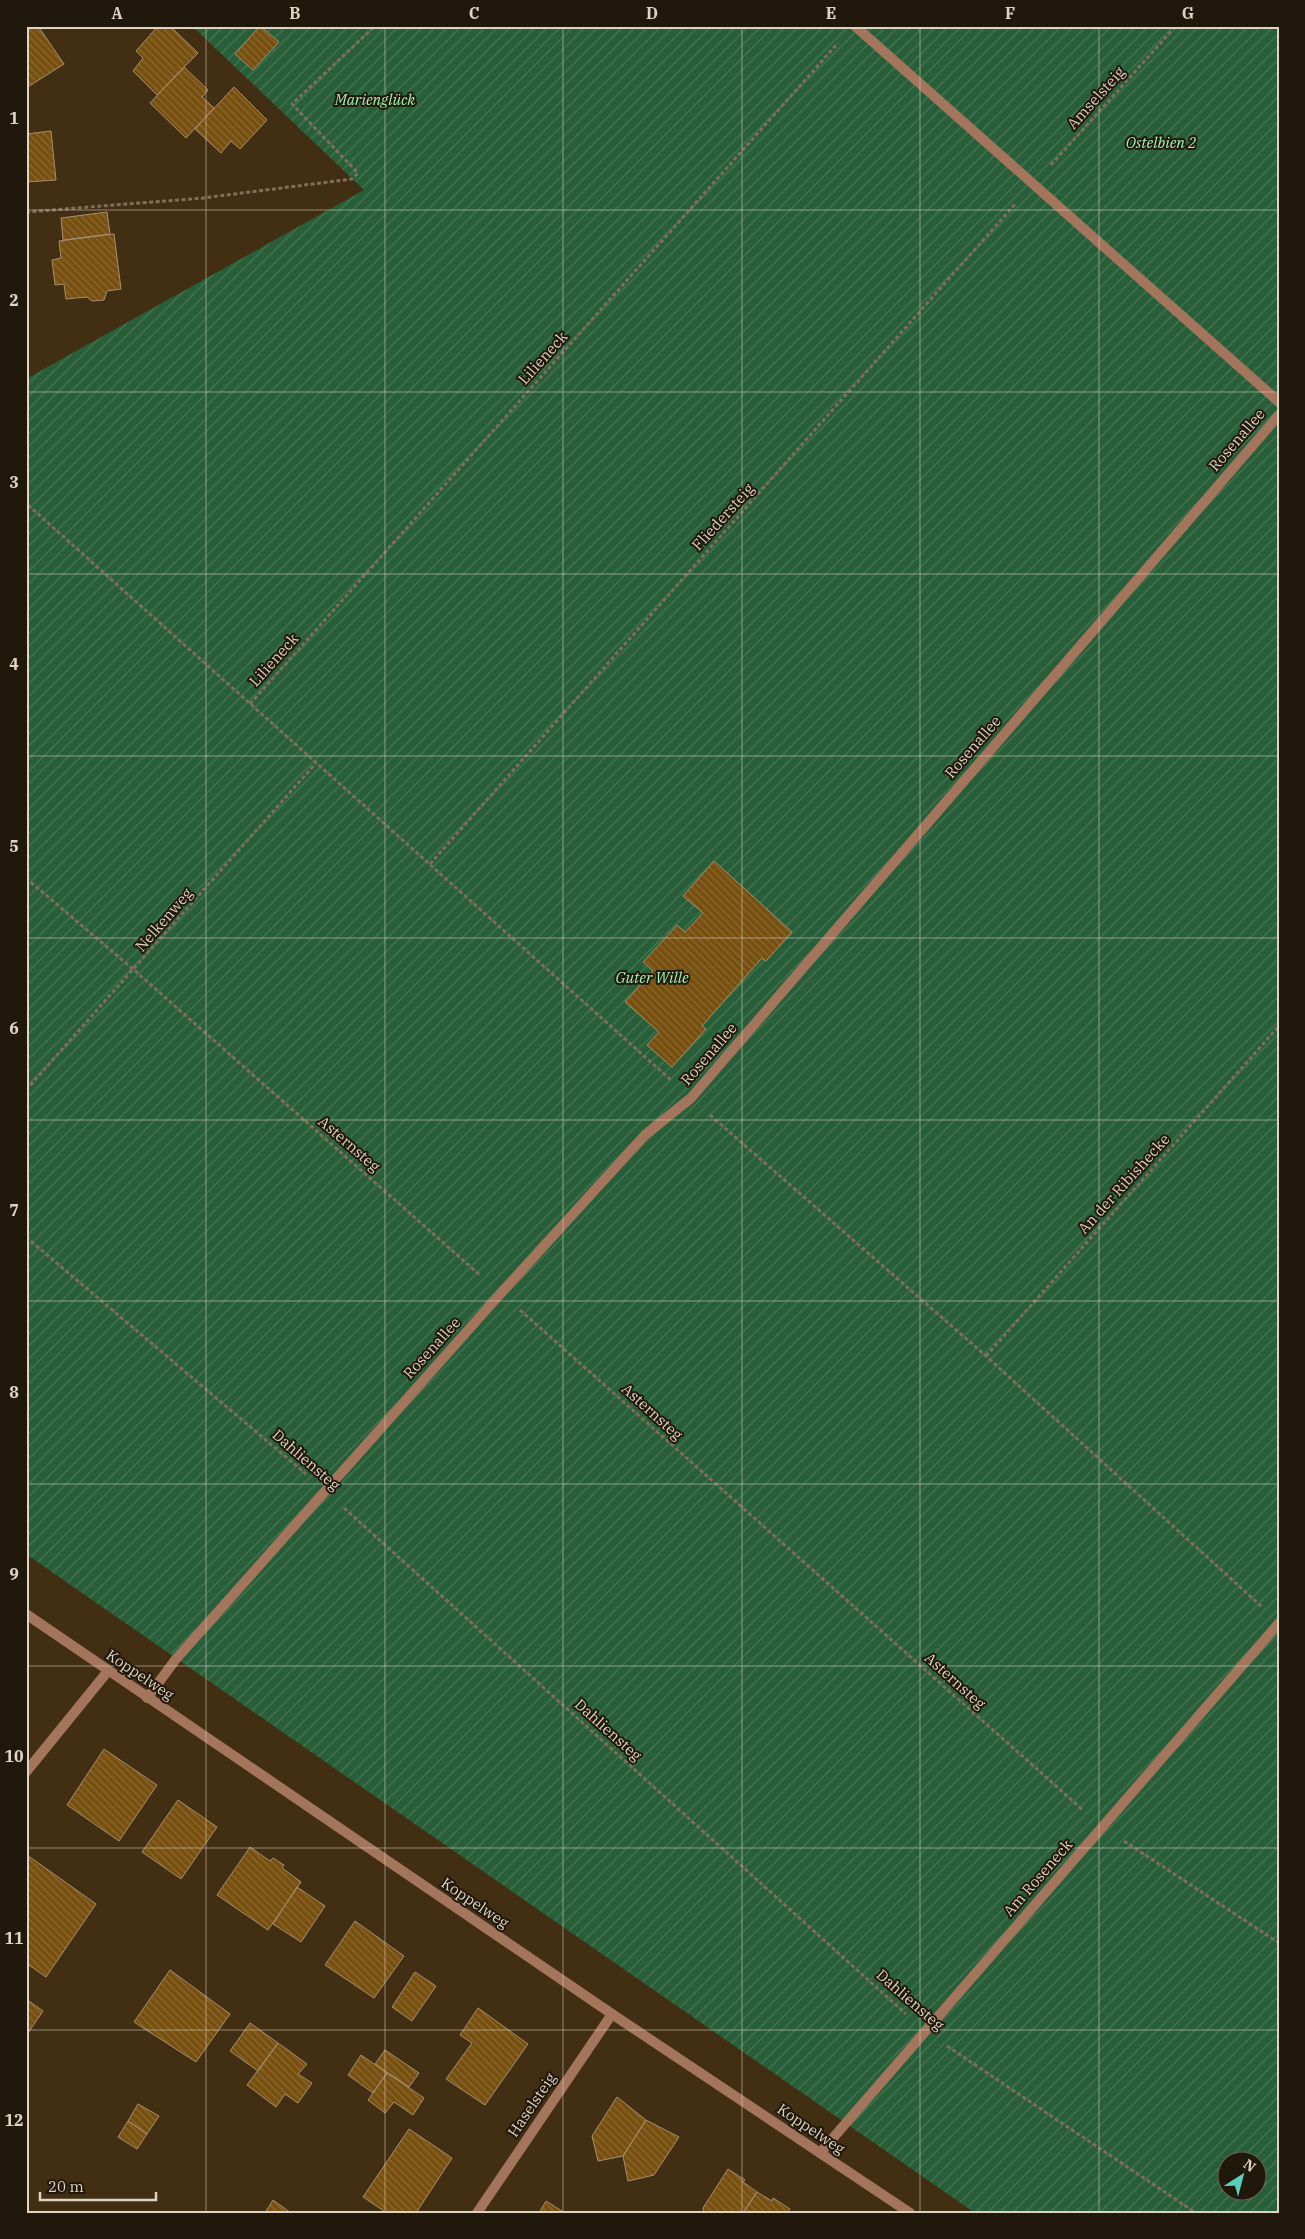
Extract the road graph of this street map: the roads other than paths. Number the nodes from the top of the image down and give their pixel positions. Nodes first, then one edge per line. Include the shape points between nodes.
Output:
1 (855, 26) edge
2 (1279, 402) edge
3 (1279, 415) edge
4 (26, 1614) edge
5 (1279, 1623) edge
6 (108, 1672) junction
7 (147, 1698) junction
8 (26, 1772) edge
9 (612, 2014) junction
10 (820, 2153) junction
11 (477, 2213) edge
12 (910, 2213) edge

1 - 2 street
3 - 7 street, Rosenallee via 691,1098 645,1135 501,1293 176,1659
4 - 6 street, Koppelweg
5 - 10 street, Am Roseneck
6 - 7 street, Koppelweg
6 - 8 street
7 - 9 street, Koppelweg
9 - 10 street, Koppelweg
9 - 11 street, Haselsteig
10 - 12 street, Koppelweg

